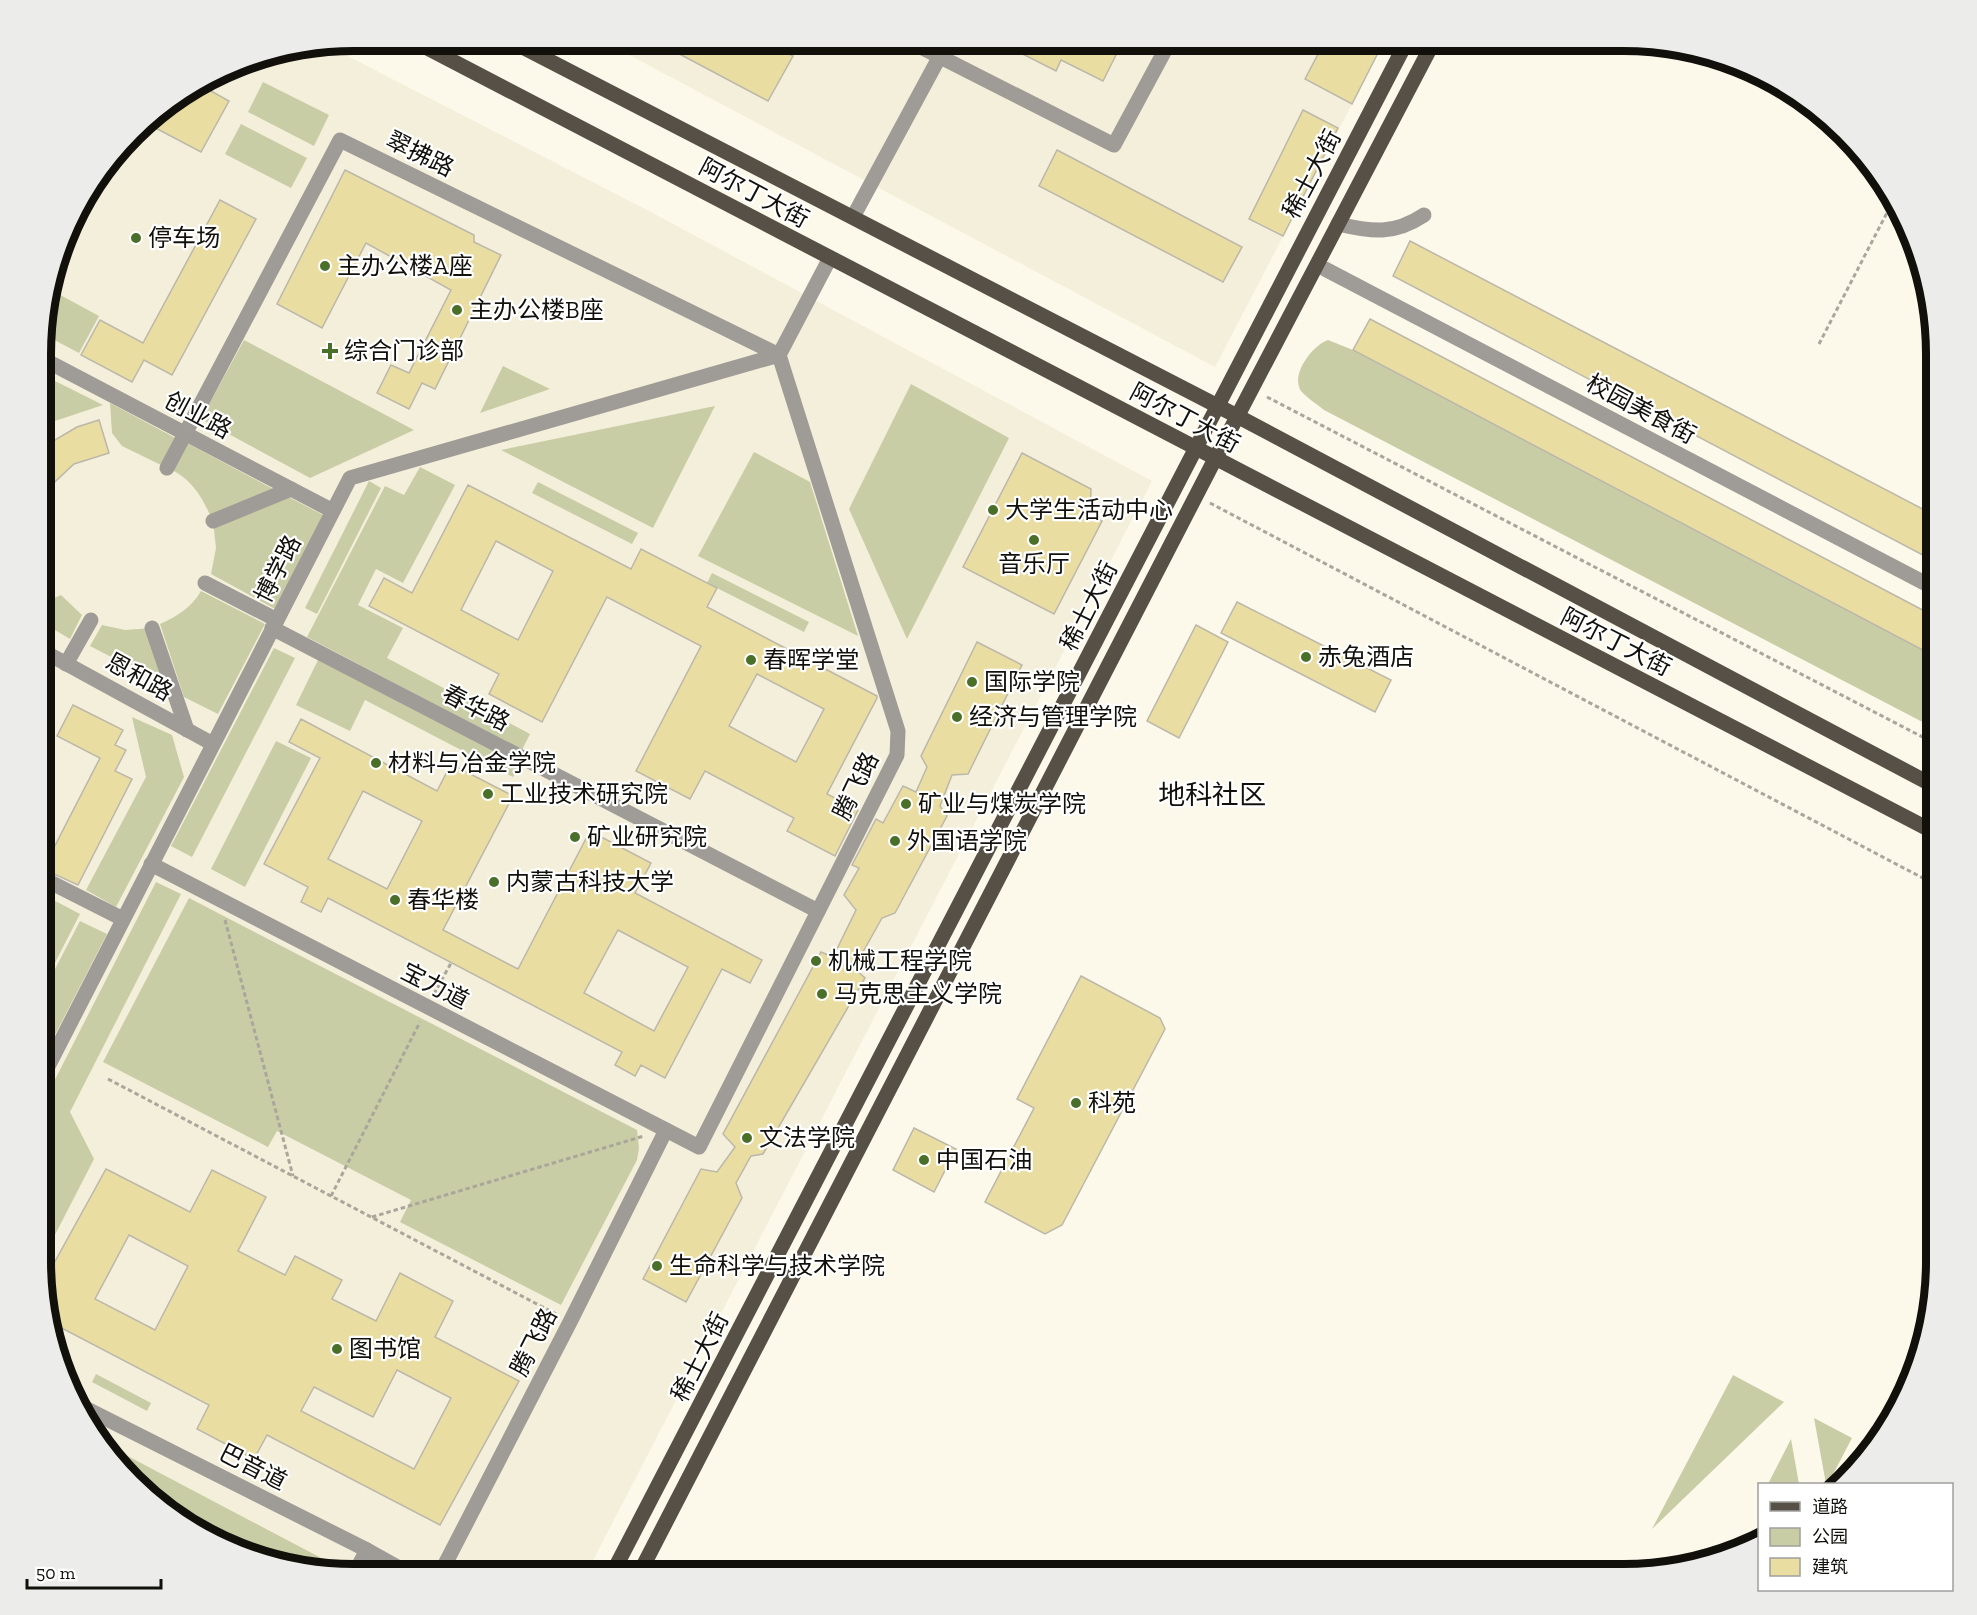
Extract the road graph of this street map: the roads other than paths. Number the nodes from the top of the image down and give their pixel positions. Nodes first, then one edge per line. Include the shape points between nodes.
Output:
1 (435, 51) edge
2 (530, 51) edge
3 (930, 51) edge
4 (1165, 51) edge
5 (1402, 51) edge
6 (1429, 51) edge
7 (940, 56) junction
8 (1424, 215) dead end
9 (853, 217) junction
10 (1338, 224) junction
11 (830, 258) junction
12 (1325, 269) dead end
13 (779, 355) junction
14 (51, 363) edge
15 (1217, 405) junction
16 (1237, 416) junction
17 (184, 433) junction
18 (1196, 449) junction
19 (1215, 459) junction
20 (167, 468) dead end
21 (291, 489) junction
22 (333, 511) junction
23 (213, 521) dead end
24 (205, 583) dead end
25 (1926, 584) edge
26 (91, 620) dead end
27 (275, 624) junction
28 (152, 628) dead end
29 (51, 656) edge
30 (66, 664) junction
31 (187, 730) junction
32 (213, 744) junction
33 (1926, 782) edge
34 (1926, 828) edge
35 (151, 864) junction
36 (51, 883) edge
37 (818, 911) junction
38 (123, 919) junction
39 (51, 1060) edge
40 (666, 1130) junction
41 (699, 1147) joint
42 (90, 1410) edge
43 (367, 1550) junction
44 (359, 1564) edge
45 (392, 1564) edge
46 (445, 1564) edge
47 (617, 1564) edge
48 (644, 1564) edge

1 - 11 main road, 阿尔丁大街
2 - 9 main road, 阿尔丁大街
3 - 7 street
4 - 7 street via 1114,145
5 - 15 main road, 稀土大街
6 - 10 main road, 稀土大街
7 - 9 street
8 - 10 street via 1409,225 1389,230
9 - 15 main road, 阿尔丁大街
10 - 16 main road, 稀土大街
11 - 13 street
11 - 18 main road, 阿尔丁大街
12 - 25 street, 校园美食街
13 - 17 street, 翠拂路 via 340,140
13 - 22 street, 博学路 via 350,478
13 - 37 street, 腾飞路 via 898,730 897,755
14 - 17 street, 创业路
15 - 16 main road, 阿尔丁大街
15 - 18 main road, 稀土大街
16 - 19 main road, 稀土大街
16 - 33 main road, 阿尔丁大街
17 - 20 street
17 - 21 street, 创业路
18 - 19 main road, 阿尔丁大街
18 - 47 main road, 稀土大街
19 - 34 main road, 阿尔丁大街
19 - 48 main road, 稀土大街
21 - 22 street, 创业路
21 - 23 street
22 - 27 street, 博学路
24 - 27 street, 春华路
26 - 30 street
27 - 32 street, 博学路
27 - 37 street, 春华路
28 - 31 street
29 - 30 street, 恩和路
30 - 31 street, 恩和路
31 - 32 street, 恩和路
32 - 35 street, 博学路
35 - 38 street, 博学路
35 - 40 street, 宝力道
36 - 38 street
37 - 41 street, 腾飞路
38 - 39 street, 博学路
40 - 41 street, 宝力道
40 - 46 street, 腾飞路
42 - 43 street, 巴音道
43 - 44 street
43 - 45 street, 巴音道

